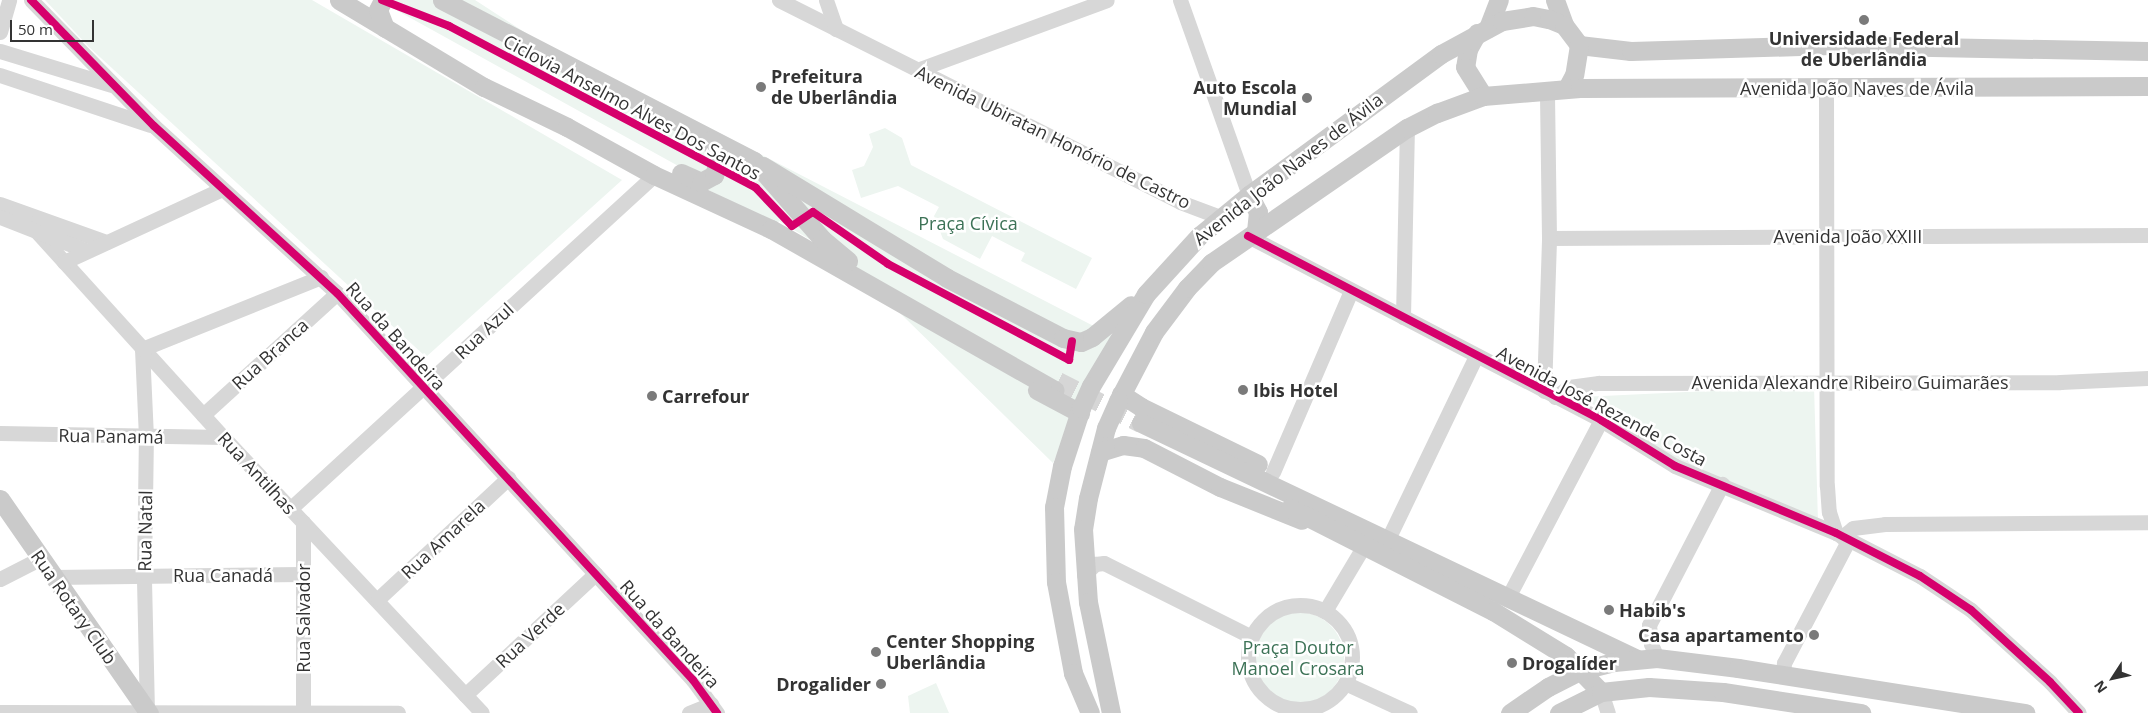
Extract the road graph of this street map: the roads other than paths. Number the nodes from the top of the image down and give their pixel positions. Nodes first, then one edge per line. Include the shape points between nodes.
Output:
1 (9, 0) edge
2 (31, 0) edge
3 (339, 0) edge
4 (383, 0) edge
5 (442, 0) edge
6 (779, 0) edge
7 (826, 0) edge
8 (1106, 0) edge
9 (1180, 0) edge
10 (1498, 0) edge
11 (1555, 0) edge
12 (1530, 8) edge
13 (1564, 25) junction
14 (384, 28) junction
15 (836, 29) junction
16 (1482, 30) junction
17 (0, 32) edge
18 (1579, 45) junction
19 (0, 51) edge
20 (2148, 51) edge
21 (917, 70) junction
22 (0, 75) edge
23 (114, 86) junction
24 (2148, 86) edge
25 (1566, 88) junction
26 (1547, 90) junction
27 (1826, 90) junction
28 (1483, 96) junction
29 (154, 126) junction
30 (567, 127) junction
31 (1407, 128) junction
32 (711, 140) junction
33 (754, 161) junction
34 (654, 175) junction
35 (220, 190) junction
36 (1249, 195) junction
37 (713, 200) junction
38 (0, 204) edge
39 (18, 211) junction
40 (0, 217) edge
41 (1220, 217) junction
42 (36, 230) junction
43 (1252, 234) junction
44 (1827, 235) junction
45 (2148, 235) edge
46 (1549, 238) junction
47 (106, 242) junction
48 (87, 251) junction
49 (64, 262) junction
50 (321, 277) junction
51 (1351, 291) junction
52 (338, 293) junction
53 (1146, 294) junction
54 (1403, 317) junction
55 (142, 349) junction
56 (1476, 356) junction
57 (2148, 378) edge
58 (1828, 381) junction
59 (422, 387) junction
60 (1549, 394) junction
61 (1120, 398) junction
62 (1080, 411) junction
63 (203, 415) junction
64 (1600, 420) junction
65 (1139, 427) tunnel mouth
66 (0, 433) edge
67 (223, 436) junction
68 (146, 437) junction
69 (1100, 452) junction
70 (1273, 472) junction
71 (508, 478) junction
72 (1722, 484) junction
73 (0, 499) edge
74 (291, 508) junction
75 (303, 522) junction
76 (2148, 522) edge
77 (1359, 536) junction
78 (1842, 537) junction
79 (1388, 538) junction
80 (39, 559) junction
81 (303, 574) junction
82 (595, 574) junction
83 (1084, 574) junction
84 (144, 575) junction
85 (52, 577) junction
86 (0, 580) edge
87 (378, 599) junction
88 (1507, 599) junction
89 (1325, 611) junction
90 (1252, 637) junction
91 (1657, 658) junction
92 (1638, 659) junction
93 (1100, 668) junction
94 (1582, 670) junction
95 (1073, 673) junction
96 (1782, 676) junction
97 (1347, 684) junction
98 (465, 695) junction
99 (1606, 704) edge
100 (714, 708) edge
101 (1766, 708) edge
102 (1275, 709) edge
103 (0, 712) edge
104 (148, 712) edge
105 (303, 712) edge
106 (398, 713) edge
107 (465, 713) edge
108 (482, 713) edge
109 (689, 713) edge
110 (1077, 713) edge
111 (1090, 713) edge
112 (1111, 713) edge
113 (1121, 713) edge
114 (1410, 713) edge
115 (1510, 713) edge
116 (1559, 713) edge
117 (1861, 713) edge
118 (2026, 713) edge
119 (2079, 713) edge

1 - 17 street
2 - 23 street, Rua da Bandeira
3 - 14 main road
4 - 14 main road via 378,10
5 - 32 main road
6 - 15 street, Avenida Ubiratan Honório de Castro
7 - 15 street
8 - 21 street
9 - 36 street
10 - 16 main road
11 - 13 main road
12 - 13 main road
12 - 16 main road
13 - 18 main road
14 - 30 main road via 484,87
15 - 21 street, Avenida Ubiratan Honório de Castro
16 - 28 main road via 1468,49 1465,67
16 - 36 main road, Avenida João Naves de Ávila via 1405,80
18 - 20 main road via 1631,51 1831,45
18 - 25 main road via 1574,75
19 - 23 street
21 - 41 street, Avenida Ubiratan Honório de Castro via 1180,202
22 - 29 street
23 - 29 street, Rua da Bandeira
24 - 27 main road, Avenida João Naves de Ávila
25 - 26 main road
25 - 27 main road, Avenida João Naves de Ávila
26 - 28 main road
26 - 46 street
27 - 44 street
28 - 31 main road, Avenida João Naves de Ávila
29 - 35 street, Rua da Bandeira
30 - 32 main road via 599,133 701,182 708,180 717,168 717,154
30 - 34 main road
31 - 43 main road, Avenida João Naves de Ávila
31 - 54 street
32 - 33 main road
33 - 37 main road via 822,239 850,263 1056,386
33 - 53 main road via 947,278 1063,338 1081,342 1092,337
34 - 37 main road
34 - 59 street, Rua Azul
35 - 47 street
35 - 50 street, Rua da Bandeira
36 - 41 main road, Avenida João Naves de Ávila
36 - 43 main road via 1258,212
37 - 62 main road via 817,267
38 - 39 street
39 - 42 street, Rua Antilhas
39 - 47 street
40 - 42 street
41 - 53 main road, Avenida João Naves de Ávila via 1174,260
42 - 48 street
42 - 49 street, Rua Antilhas
43 - 51 street, Avenida José Rezende Costa
43 - 61 main road, Avenida João Naves de Ávila via 1211,263 1187,288 1154,332
44 - 45 street, Avenida João XXIII
44 - 46 street, Avenida João XXIII
44 - 58 street
46 - 60 street
47 - 48 street
48 - 49 street
49 - 55 street, Rua Antilhas
50 - 52 street, Rua da Bandeira
50 - 55 street
51 - 54 street, Avenida José Rezende Costa
51 - 70 street
52 - 59 street, Rua da Bandeira
52 - 63 street, Rua Branca
53 - 62 main road, Avenida João Naves de Ávila, bridge via 1091,386
54 - 56 street, Avenida José Rezende Costa
55 - 63 street, Rua Antilhas
55 - 68 street, Rua Natal
56 - 60 street, Avenida José Rezende Costa
56 - 79 street
57 - 58 street, Avenida Alexandre Ribeiro Guimarães via 2060,382
58 - 60 street, Avenida Alexandre Ribeiro Guimarães via 1592,384
58 - 78 street via 1827,486 1830,519
59 - 71 street, Rua da Bandeira
59 - 74 street, Rua Azul
60 - 64 street, Avenida José Rezende Costa
61 - 69 main road, Avenida João Naves de Ávila, bridge via 1106,428
61 - 70 main road
62 - 95 main road, Avenida João Naves de Ávila via 1062,466 1054,507 1056,582
63 - 67 street, Rua Antilhas
64 - 72 street, Avenida José Rezende Costa via 1675,466
64 - 88 street
65 - 77 main road
66 - 68 street, Rua Panamá
67 - 68 street, Rua Panamá
67 - 74 street, Rua Antilhas
68 - 84 street, Rua Natal
69 - 77 main road via 1123,446 1144,448 1220,487
69 - 83 main road, Avenida João Naves de Ávila via 1083,529
70 - 77 main road
71 - 82 street, Rua da Bandeira
71 - 87 street, Rua Amarela
72 - 78 street, Avenida José Rezende Costa
72 - 91 street via 1649,625 1651,644
73 - 80 main road, Rua Rotary Club
74 - 75 street, Rua Antilhas
75 - 81 street, Rua Salvador
75 - 87 street, Rua Antilhas
76 - 78 street via 1885,524 1853,528
77 - 79 main road
77 - 89 street
77 - 94 main road via 1492,611 1566,656
78 - 96 street via 1784,663
78 - 119 street, Avenida José Rezende Costa via 1920,576 1971,610 2044,676
79 - 88 main road
80 - 85 main road, Rua Rotary Club
80 - 86 street
81 - 84 street, Rua Canadá
81 - 105 street, Rua Salvador
82 - 98 street, Rua Verde
82 - 100 street, Rua da Bandeira via 693,680
83 - 90 street via 1095,564 1104,563
83 - 93 main road, Avenida João Naves de Ávila
84 - 85 street, Rua Canadá
84 - 104 street, Rua Natal
85 - 104 main road, Rua Rotary Club
87 - 98 street, Rua Antilhas
88 - 92 main road
89 - 90 street via 1312,606 1292,605 1272,612 1257,626
89 - 97 street via 1335,618 1349,638 1352,663
90 - 102 street via 1247,663 1252,681
91 - 92 main road
91 - 96 main road
92 - 94 main road
93 - 112 main road, Avenida João Naves de Ávila
93 - 113 main road, Avenida João Naves de Ávila
94 - 99 main road
94 - 115 main road via 1548,687
95 - 110 main road, Avenida João Naves de Ávila via 1071,687
95 - 111 main road, Avenida João Naves de Ávila
96 - 118 main road
97 - 102 street via 1318,707
97 - 114 street
98 - 107 street
98 - 108 street, Rua Antilhas
99 - 101 main road via 1664,687
99 - 116 main road
100 - 109 street
101 - 117 main road
103 - 104 street
104 - 105 street
105 - 106 street

